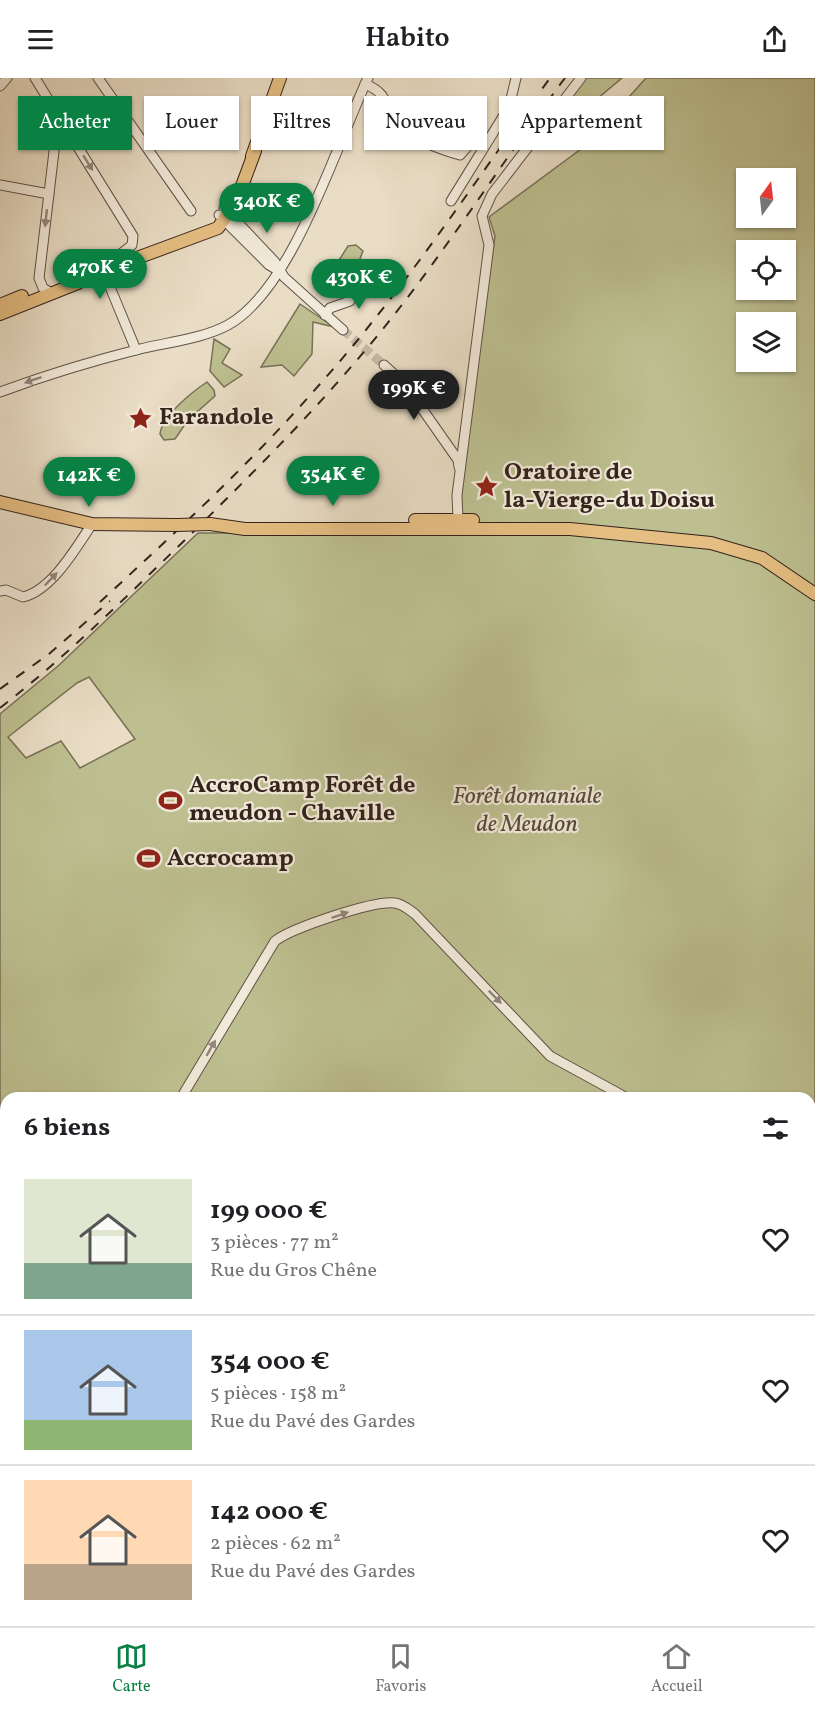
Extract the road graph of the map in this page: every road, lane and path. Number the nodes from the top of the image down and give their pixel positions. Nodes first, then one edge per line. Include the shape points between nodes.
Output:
1 (7, 78) edge
2 (35, 78) edge
3 (98, 78) edge
4 (280, 78) edge
5 (289, 78) edge
6 (516, 78) edge
7 (581, 78) edge
8 (366, 81) edge
9 (0, 86) edge
10 (46, 96) edge
11 (274, 96) edge
12 (280, 96) edge
13 (384, 96) edge
14 (54, 150) edge
15 (80, 150) edge
16 (255, 150) edge
17 (447, 150) edge
18 (464, 150) edge
19 (0, 185) edge
20 (49, 194) junction
21 (451, 201) dead end
22 (191, 211) dead end
23 (224, 215) junction
24 (120, 264) junction
25 (103, 270) junction
26 (279, 271) junction
27 (357, 284) dead end
28 (47, 291) junction
29 (0, 305) edge
30 (0, 314) edge
31 (325, 315) junction
32 (343, 330) tunnel mouth
33 (136, 350) junction
34 (384, 365) tunnel mouth
35 (0, 392) edge
36 (460, 470) junction
37 (0, 502) edge
38 (92, 524) junction
39 (452, 524) junction
40 (815, 585) edge
41 (0, 591) edge
42 (815, 594) edge
43 (186, 1092) edge
44 (616, 1092) edge

1 - 9 street
2 - 10 street
3 - 22 street
4 - 11 main road
5 - 12 main road
6 - 21 street via 509,107
7 - 36 street via 492,194 482,216 489,245
8 - 13 street
8 - 26 street via 300,236
14 - 20 street
15 -> 24 street via 133,236 132,245 118,256
16 - 23 main road
17 - 18 street via 460,155
19 - 20 street
20 -> 28 street via 39,278
23 - 24 main road via 214,230
23 - 26 street
24 - 25 main road
25 - 28 main road via 78,283
25 - 33 street
26 - 31 street
26 - 33 street via 242,315 225,327
27 - 31 street via 350,301 330,308
28 - 29 main road
28 - 30 main road
31 - 32 street
33 -> 35 street
34 - 36 street via 404,383 458,460
36 - 39 street
37 - 38 main road
38 - 39 main road, bridge via 210,524 245,529
41 -> 38 street via 23,597 42,588
39 - 40 main road via 608,525 713,537 764,552
39 - 42 main road via 570,529 711,543 762,558
43 -> 44 street via 275,941 289,932 382,902 399,904 415,914 550,1056

